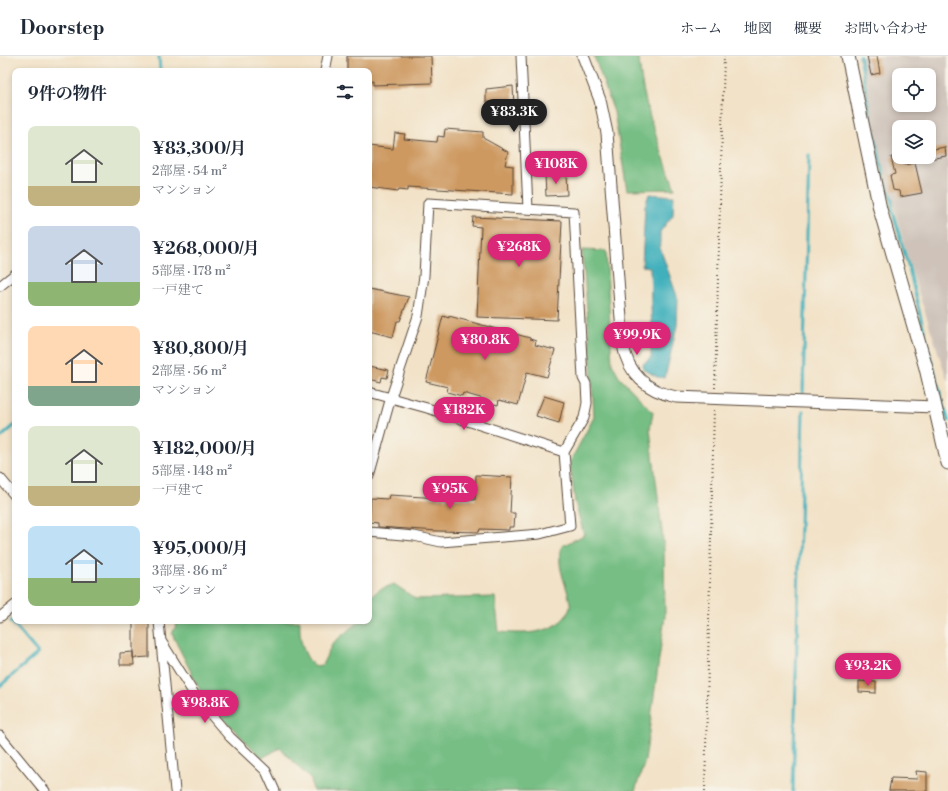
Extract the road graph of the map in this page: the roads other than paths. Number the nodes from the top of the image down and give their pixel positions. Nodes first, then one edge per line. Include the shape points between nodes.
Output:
1 (328, 56) edge
2 (522, 56) edge
3 (582, 56) edge
4 (848, 56) edge
5 (326, 68) edge
6 (528, 209) junction
7 (12, 276) edge
8 (0, 286) edge
9 (372, 393) edge
10 (391, 397) junction
11 (936, 407) junction
12 (564, 452) junction
13 (948, 463) edge
14 (372, 465) edge
15 (0, 478) edge
16 (12, 491) edge
17 (372, 532) edge
18 (12, 607) edge
19 (0, 617) edge
20 (159, 624) edge
21 (161, 641) junction
22 (0, 736) edge
23 (45, 791) edge
24 (175, 791) edge
25 (275, 791) edge

1 - 5 street
2 - 6 street
3 - 11 street via 600,100 607,133 626,360 640,379 656,391 676,397
4 - 11 main road via 880,209
6 - 10 street via 428,203 423,294 413,336
6 - 12 street via 574,212 583,378 586,384 587,403 581,424
7 - 8 street
9 - 10 street
10 - 12 street
10 - 14 street
11 - 13 main road
12 - 17 street via 570,526 540,534 441,542 414,536
15 - 16 street
18 - 19 street
20 - 21 street
21 - 24 street
21 - 25 street via 196,697 230,736 266,771
22 - 23 street

